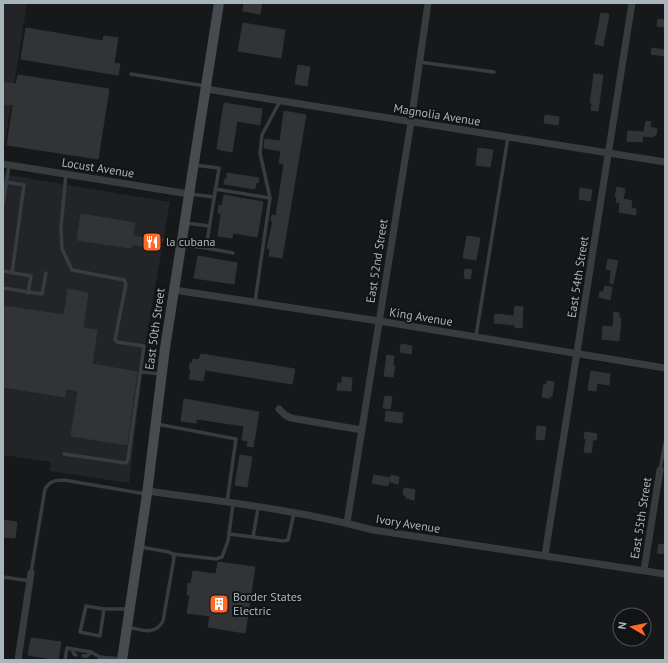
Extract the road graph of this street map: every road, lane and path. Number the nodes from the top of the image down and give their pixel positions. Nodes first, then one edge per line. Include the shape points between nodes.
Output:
1 (219, 3) edge
2 (428, 3) edge
3 (632, 3) edge
4 (419, 62) junction
5 (494, 72) dead end
6 (132, 74) dead end
7 (206, 88) junction
8 (280, 101) junction
9 (411, 122) junction
10 (508, 137) junction
11 (609, 153) junction
12 (665, 162) edge
13 (6, 165) edge
14 (194, 165) junction
15 (66, 174) junction
16 (6, 182) junction
17 (215, 189) junction
18 (189, 194) junction
19 (214, 197) junction
20 (270, 198) junction
21 (3, 205) edge
22 (184, 222) junction
23 (209, 226) junction
24 (181, 245) junction
25 (206, 248) junction
26 (234, 253) dead end
27 (3, 271) edge
28 (46, 272) dead end
29 (12, 273) junction
30 (3, 288) edge
31 (174, 290) junction
32 (28, 293) junction
33 (255, 303) junction
34 (379, 321) junction
35 (476, 338) junction
36 (577, 354) junction
37 (665, 368) edge
38 (141, 372) junction
39 (162, 374) junction
40 (279, 409) dead end
41 (156, 424) junction
42 (362, 430) junction
43 (665, 443) edge
44 (64, 454) dead end
45 (660, 470) joint
46 (148, 492) junction
47 (230, 503) junction
48 (258, 508) junction
49 (294, 513) junction
50 (347, 523) junction
51 (229, 534) junction
52 (253, 537) junction
53 (140, 546) junction
54 (173, 554) junction
55 (545, 555) junction
56 (644, 570) junction
57 (31, 573) joint
58 (665, 574) edge
59 (3, 577) edge
60 (30, 581) junction
61 (104, 609) junction
62 (130, 609) junction
63 (127, 627) junction
64 (72, 649) junction
65 (91, 652) junction
66 (76, 655) dead end
67 (83, 656) dead end
68 (100, 658) edge
69 (122, 659) edge
70 (18, 660) edge
71 (65, 660) edge

1 - 7 main road, East 50th Street
2 - 4 street, East 52nd Street
3 - 11 street, East 54th Street
4 - 5 lane
4 - 9 street, East 52nd Street
6 - 7 lane
7 - 8 street, Magnolia Avenue
7 - 14 main road, East 50th Street
8 - 9 street, Magnolia Avenue
8 - 20 lane via 262,135 260,153
9 - 10 street, Magnolia Avenue
9 - 34 street, East 52nd Street
10 - 11 street, Magnolia Avenue
10 - 35 lane
11 - 12 street, Magnolia Avenue
11 - 36 street, East 54th Street
13 - 15 street, Locust Avenue
13 - 16 lane
14 - 17 lane via 219,168
14 - 18 main road, East 50th Street
15 - 18 street, Locust Avenue
15 - 38 lane via 61,227 62,249 72,270 124,280 126,284 115,340 144,346
16 - 21 lane
16 - 29 lane via 24,185
17 - 19 lane
17 - 20 lane
18 - 19 lane
18 - 22 main road, East 50th Street
19 - 23 lane
20 - 33 lane
22 - 23 lane
22 - 24 main road, East 50th Street
23 - 25 lane
24 - 25 lane
24 - 31 main road, East 50th Street
25 - 26 lane
27 - 29 lane
28 - 32 lane via 42,294
29 - 32 lane via 31,276
30 - 32 lane
31 - 33 street, King Avenue
31 - 39 main road, East 50th Street
33 - 34 street, King Avenue
34 - 35 street, King Avenue
34 - 42 street, East 52nd Street
35 - 36 street, King Avenue
36 - 37 street, King Avenue
36 - 55 street, East 54th Street
38 - 39 lane
38 - 44 lane via 126,463
39 - 41 main road, East 50th Street
40 - 42 street via 291,418
41 - 46 main road, East 50th Street
41 - 47 lane via 236,438
42 - 50 street, East 52nd Street
43 - 45 lane
45 - 56 street, East 55th Street
46 - 47 street, Ivory Avenue
46 - 53 main road, East 50th Street
46 - 57 lane via 64,480 52,481 45,488
47 - 48 street, Ivory Avenue
47 - 51 lane
48 - 49 street, Ivory Avenue
48 - 52 lane
49 - 50 street, Ivory Avenue
49 - 52 lane via 288,540
50 - 55 street, Ivory Avenue via 373,530
51 - 52 lane
51 - 54 lane via 222,557 216,559
53 - 54 lane
53 - 62 main road, East 50th Street
54 - 63 lane via 160,628 149,631
55 - 56 street, Ivory Avenue
56 - 58 street, Ivory Avenue
57 - 60 street
59 - 60 lane
60 - 70 street
61 - 61 lane via 100,636 80,632 86,606
61 - 62 lane
62 - 63 main road, East 50th Street
63 - 69 main road, East 50th Street
64 - 65 lane
64 - 66 lane
64 - 71 lane via 67,648
65 - 67 lane
65 - 68 lane
68 - 69 lane

